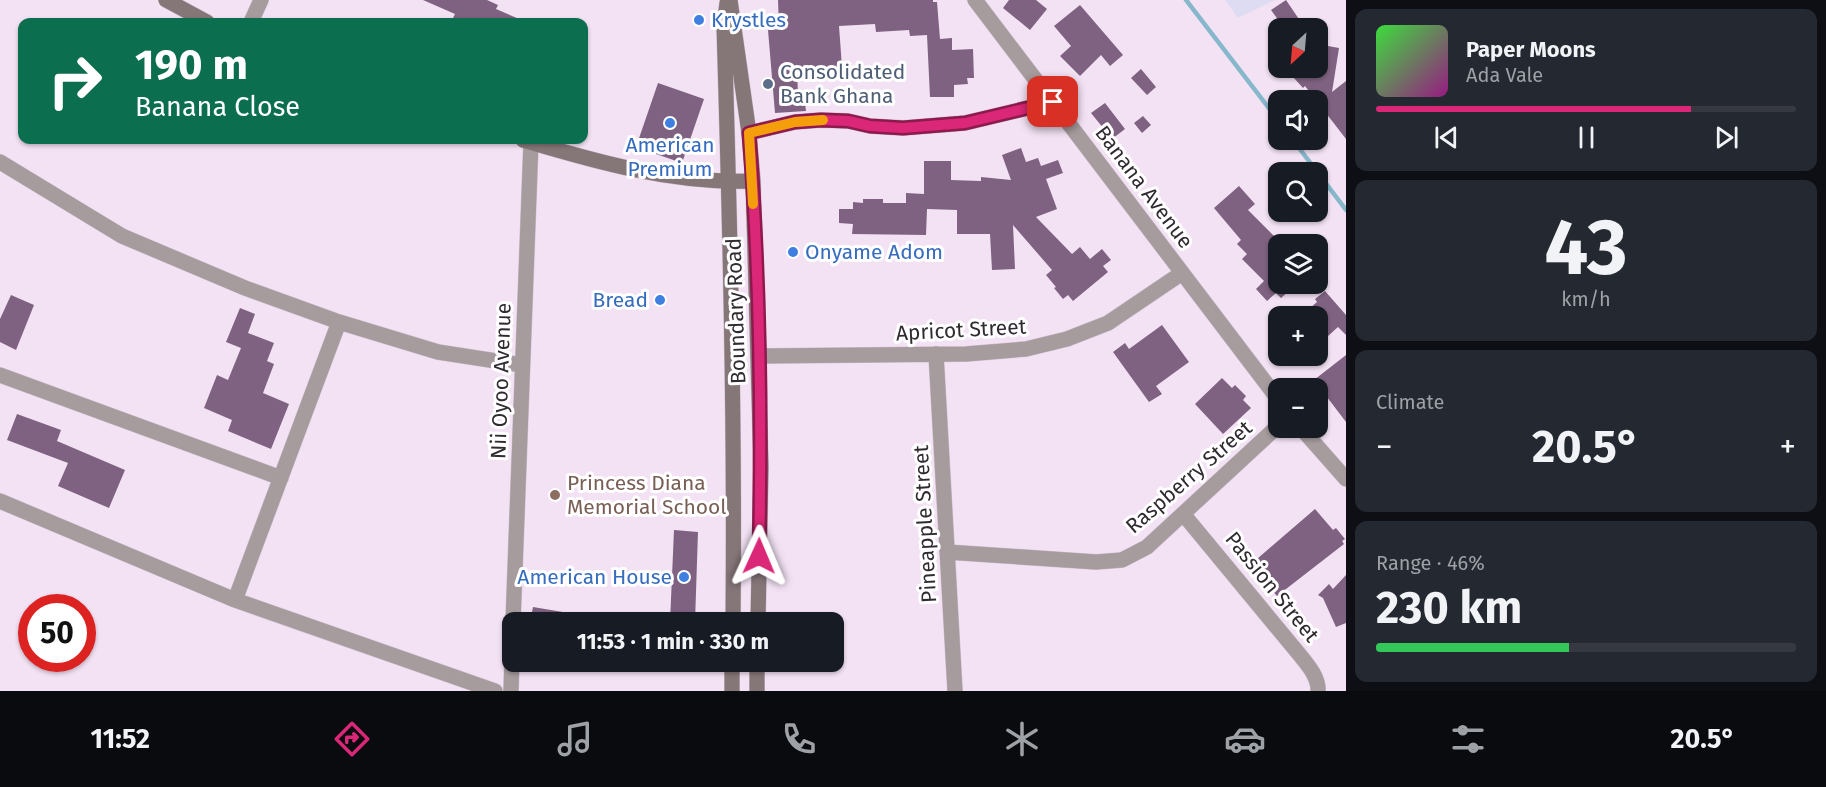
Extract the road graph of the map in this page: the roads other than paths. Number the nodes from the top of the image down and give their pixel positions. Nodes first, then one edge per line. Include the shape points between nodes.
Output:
1 (166, 0) edge
2 (261, 0) edge
3 (729, 0) edge
4 (975, 0) edge
5 (200, 18) edge
6 (253, 18) edge
7 (1053, 102) junction
8 (749, 133) junction
9 (527, 144) edge
10 (538, 144) edge
11 (0, 162) edge
12 (753, 181) junction
13 (729, 182) junction
14 (1182, 273) junction
15 (339, 322) junction
16 (936, 354) junction
17 (758, 356) junction
18 (522, 365) junction
19 (0, 375) edge
20 (1268, 386) edge
21 (1268, 435) edge
22 (1310, 438) edge
23 (281, 478) junction
24 (1346, 479) edge
25 (0, 501) edge
26 (1184, 515) junction
27 (947, 552) junction
28 (235, 600) junction
29 (513, 612) edge
30 (732, 612) edge
31 (758, 612) edge
32 (512, 672) edge
33 (732, 672) edge
34 (758, 672) edge
35 (495, 691) edge
36 (511, 691) edge
37 (732, 691) edge
38 (757, 691) edge
39 (955, 691) edge
40 (1318, 691) edge

1 - 5 main road
2 - 6 street
3 - 8 main road, Boundary Road
3 - 13 main road, Boundary Road via 724,26
4 - 7 street, Banana Avenue
7 - 8 street via 965,123 903,128 821,120
7 - 14 street, Banana Avenue
8 - 12 main road, Boundary Road
9 - 18 street, Nii Oyoo Avenue
10 - 13 main road via 649,173
11 - 15 street via 122,236 245,288
12 - 13 main road
12 - 17 main road, Boundary Road
13 - 30 main road, Boundary Road via 734,449
14 - 16 street, Apricot Street via 1108,323 1067,339 1026,349
14 - 20 street, Banana Avenue
15 - 18 street via 438,352
15 - 23 street
16 - 17 street, Apricot Street
16 - 27 street, Pineapple Street
17 - 31 main road, Boundary Road
18 - 29 street, Nii Oyoo Avenue
19 - 23 street
21 - 26 street, Raspberry Street
22 - 24 street
23 - 28 street
25 - 28 street
26 - 27 street, Raspberry Street via 1147,547 1122,560 1096,562
26 - 40 street, Passion Street via 1311,669
27 - 39 street, Pineapple Street
28 - 35 street
32 - 36 street, Nii Oyoo Avenue
33 - 37 main road
34 - 38 main road

